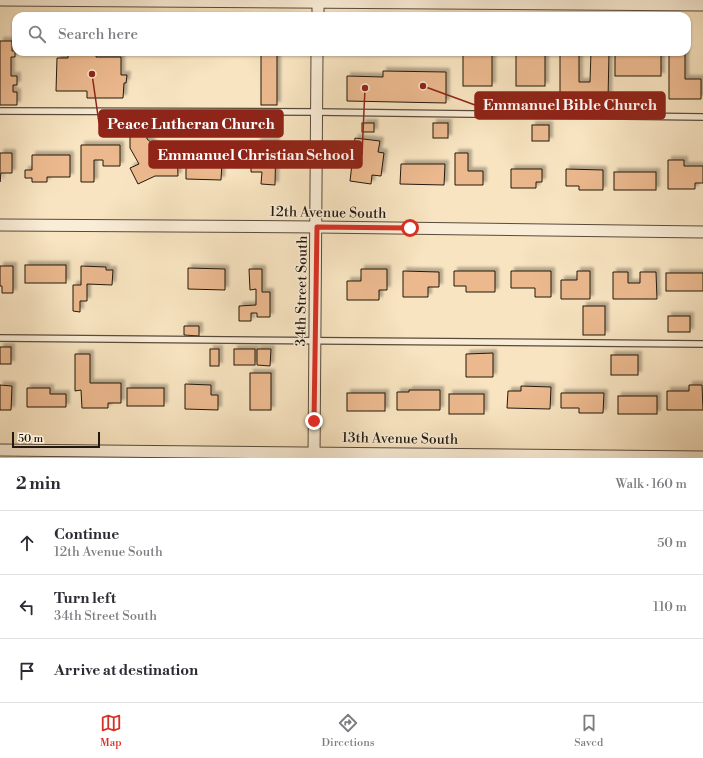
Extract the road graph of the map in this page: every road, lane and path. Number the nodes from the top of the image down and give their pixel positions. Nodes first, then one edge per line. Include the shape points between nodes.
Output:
1 (2, 0) edge
2 (318, 1) edge
3 (703, 5) edge
4 (318, 12) edge
5 (318, 56) edge
6 (0, 111) edge
7 (317, 112) junction
8 (703, 117) edge
9 (0, 225) edge
10 (317, 227) junction
11 (703, 232) edge
12 (0, 338) edge
13 (315, 341) junction
14 (703, 344) edge
15 (0, 450) edge
16 (314, 455) edge
17 (703, 457) edge

1 - 2 street
2 - 3 street
2 - 4 street
5 - 7 street, 34th Street South
6 - 7 lane
7 - 8 lane
7 - 10 street, 34th Street South
9 - 10 street, 12th Avenue South
10 - 11 street, 12th Avenue South
10 - 13 street, 34th Street South
12 - 13 lane
13 - 14 lane
13 - 16 street, 34th Street South
15 - 16 street, 13th Avenue South
16 - 17 street, 13th Avenue South

